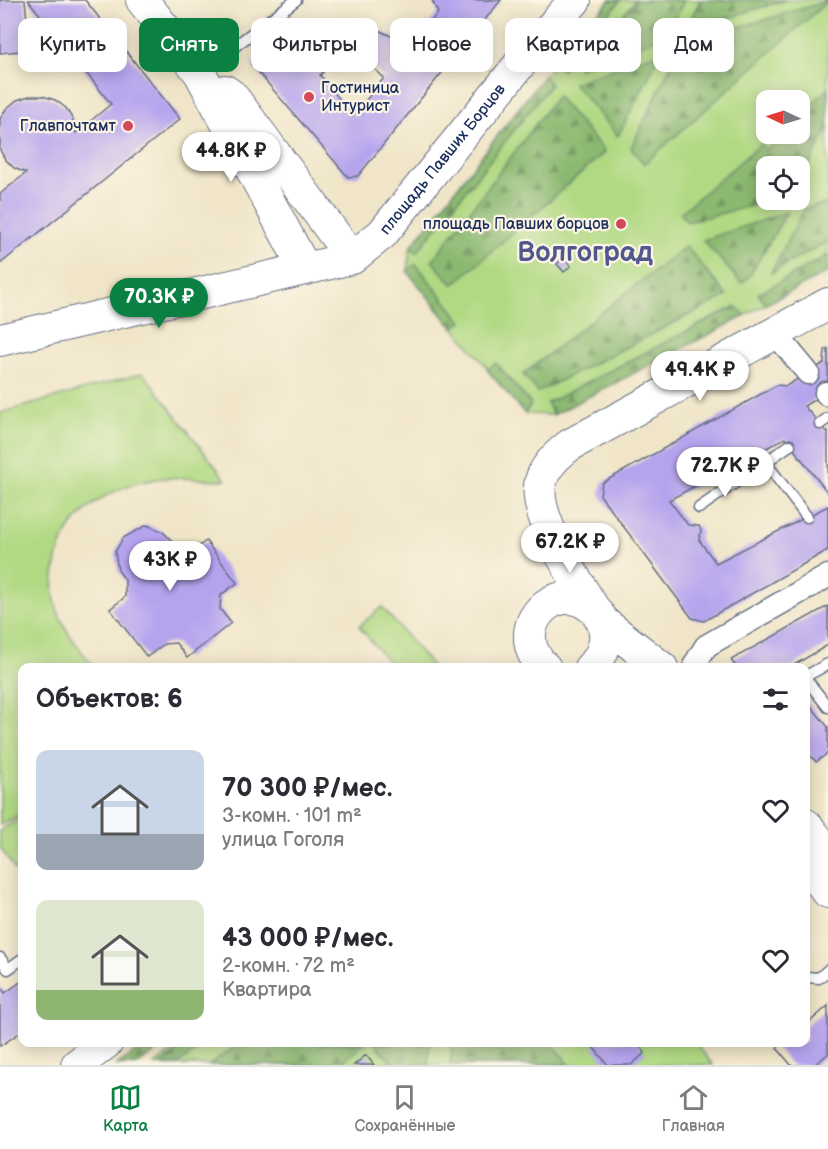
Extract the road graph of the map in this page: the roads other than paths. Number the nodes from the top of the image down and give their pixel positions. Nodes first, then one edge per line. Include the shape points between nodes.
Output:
1 (142, 0) edge
2 (296, 0) edge
3 (574, 0) edge
4 (200, 73) junction
5 (352, 258) junction
6 (305, 269) junction
7 (828, 304) edge
8 (775, 333) junction
9 (0, 340) edge
10 (808, 373) dead end
11 (790, 445) dead end
12 (765, 462) junction
13 (699, 508) dead end
14 (807, 517) dead end
15 (828, 576) edge
16 (598, 615) junction
17 (536, 663) edge
18 (595, 663) edge
19 (656, 663) edge
20 (696, 663) edge
21 (828, 664) edge
22 (810, 675) edge
23 (810, 682) edge
24 (827, 703) edge
25 (810, 830) edge
26 (828, 853) edge
27 (810, 869) edge
28 (828, 892) edge
29 (0, 958) edge
30 (18, 962) edge
31 (828, 970) edge
32 (810, 978) edge

1 - 4 street
2 - 4 lane
3 - 5 street, площадь Павших Борцов via 382,234
4 - 5 street via 232,96
4 - 6 street
5 - 6 street
6 - 9 street
7 - 8 street
8 - 10 street
8 - 16 street via 570,445 546,469 539,489 541,510
11 - 12 lane
12 - 13 lane
12 - 14 lane
15 - 20 street via 706,646
16 - 17 street via 575,599 548,604 536,615 530,630
16 - 18 street via 605,641
16 - 19 street
21 - 22 lane
23 - 24 lane
25 - 26 street
27 - 28 street
29 - 30 lane via 8,969
31 - 32 lane via 819,978

